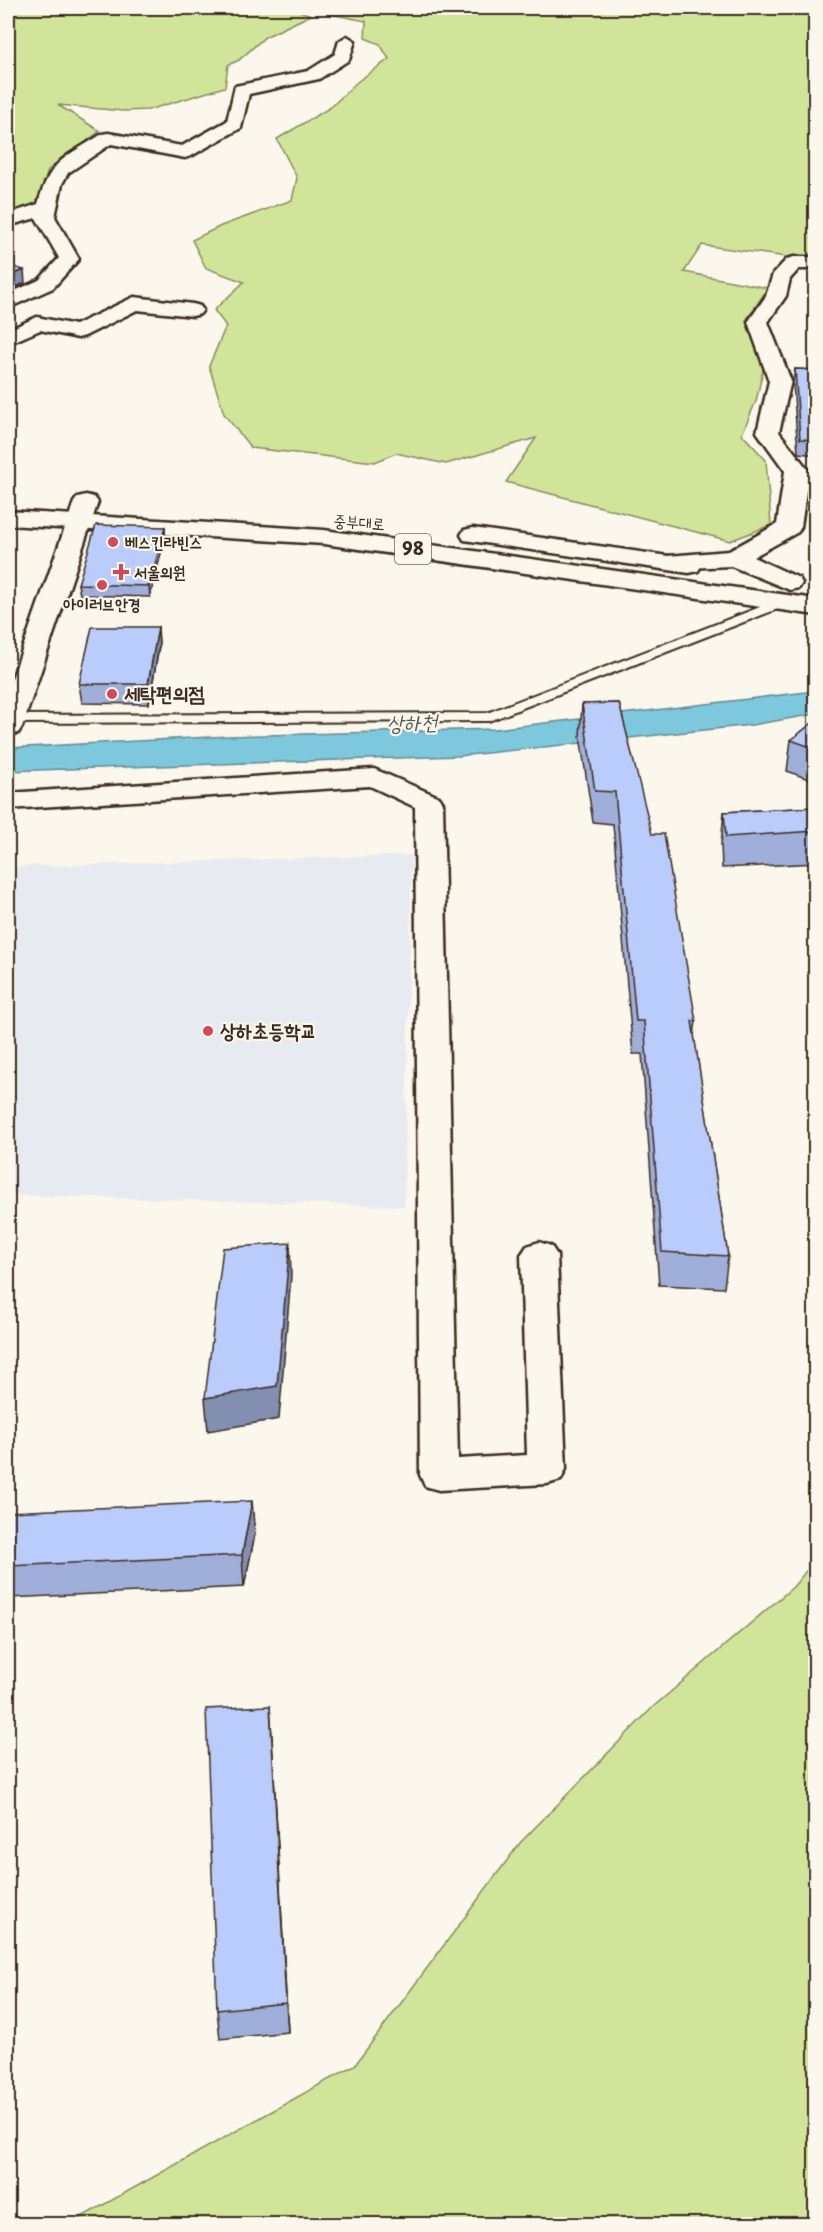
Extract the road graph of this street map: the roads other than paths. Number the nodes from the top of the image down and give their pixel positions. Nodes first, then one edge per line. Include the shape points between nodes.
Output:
1 (347, 41) dead end
2 (47, 208) junction
3 (8, 220) edge
4 (816, 263) edge
5 (8, 302) edge
6 (193, 310) dead end
7 (8, 338) edge
8 (8, 497) edge
9 (82, 512) junction
10 (8, 518) edge
11 (399, 525) dead end
12 (446, 531) dead end
13 (734, 558) junction
14 (664, 562) junction
15 (816, 587) edge
16 (786, 592) junction
17 (816, 607) edge
18 (8, 723) edge
19 (8, 801) edge
20 (539, 1255) dead end

1 - 2 street via 343,56 313,75 241,90 235,124 184,152 108,138 60,170
2 - 3 street
2 - 5 street via 45,217 69,259 46,284
4 - 13 street via 794,264 780,278 776,296 758,322 780,381 768,432 798,471 789,527
6 - 7 street via 134,303 78,332 38,323
8 - 9 street, 중부대로 / 98
9 - 10 street, 중부대로 / 98
9 - 11 street, 중부대로 / 98
9 - 16 street, 중부대로 / 98
9 - 18 street
12 - 14 street, 중부대로 / 98
13 - 14 street
13 - 16 street
14 - 16 street, 중부대로 / 98
15 - 16 street, 중부대로 / 98
16 - 17 street, 중부대로 / 98
16 - 18 lane, 중부대로 via 489,717
19 - 20 street via 374,777 429,802 439,1475 547,1470

